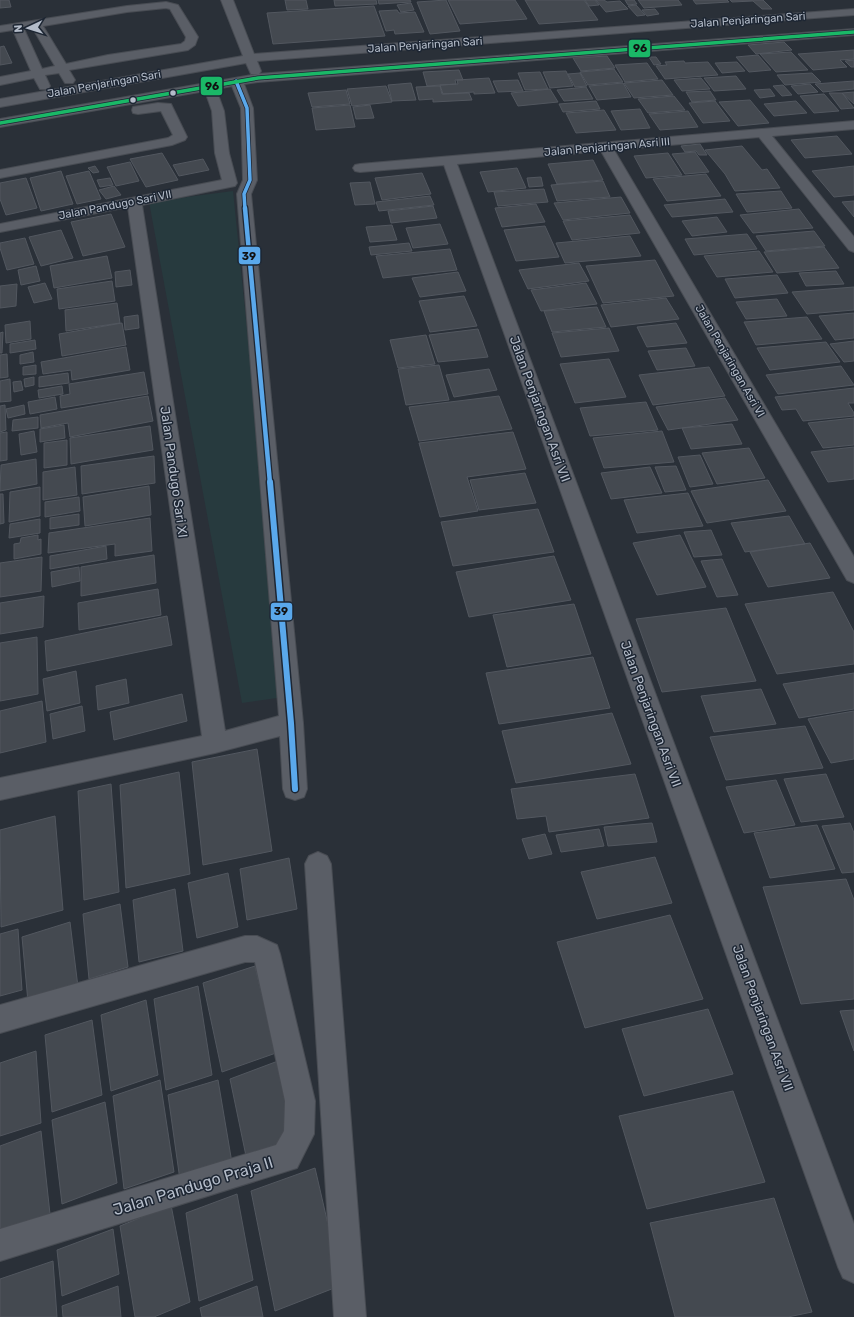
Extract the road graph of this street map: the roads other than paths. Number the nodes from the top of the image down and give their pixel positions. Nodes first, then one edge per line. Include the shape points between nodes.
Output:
1 (227, 0) edge
2 (92, 3) dead end
3 (854, 12) edge
4 (0, 18) edge
5 (36, 24) junction
6 (17, 27) junction
7 (0, 29) edge
8 (854, 32) edge
9 (251, 58) junction
10 (62, 69) junction
11 (39, 73) junction
12 (258, 78) junction
13 (0, 81) edge
14 (236, 81) junction
15 (209, 86) junction
16 (75, 89) junction
17 (48, 94) junction
18 (0, 103) edge
19 (0, 123) edge
20 (854, 125) edge
21 (30, 131) dead end
22 (763, 133) junction
23 (606, 148) junction
24 (449, 161) junction
25 (360, 168) dead end
26 (0, 174) edge
27 (230, 183) junction
28 (247, 187) junction
29 (134, 201) junction
30 (0, 228) edge
31 (854, 247) edge
32 (854, 575) edge
33 (291, 723) junction
34 (215, 743) junction
35 (0, 789) edge
36 (295, 789) dead end
37 (318, 864) dead end
38 (0, 1019) edge
39 (0, 1245) edge
40 (854, 1267) edge
41 (350, 1317) edge

1 - 9 street
2 - 4 street
3 - 9 street, Jalan Penjaringan Sari
5 - 6 street
5 - 10 street
5 - 10 street via 166,5 174,7 192,37 191,43 184,47
6 - 7 street
6 - 11 street
8 - 12 street, Jalan Penjaringan Sari
9 - 12 street
9 - 16 street, Jalan Penjaringan Sari
10 - 11 street
10 - 16 street
11 - 13 street
11 - 17 street
12 - 14 street, Jalan Penjaringan Sari
14 - 15 street, Jalan Penjaringan Sari
14 - 28 street via 247,108
15 - 19 street, Jalan Penjaringan Sari
15 - 27 street via 218,111 222,153
16 - 17 street, Jalan Penjaringan Sari
17 - 18 street, Jalan Penjaringan Sari
20 - 22 street, Jalan Penjaringan Asri III
21 - 26 street via 166,107 180,137 172,141
22 - 23 street, Jalan Penjaringan Asri III
22 - 31 street
23 - 24 street, Jalan Penjaringan Asri III
23 - 32 street, Jalan Penjaringan Asri VI
24 - 25 street, Jalan Penjaringan Asri III
24 - 40 street, Jalan Penjaringan Asri VII
27 - 28 street
27 - 29 street, Jalan Pandugo Sari VII
28 - 33 street
29 - 30 street, Jalan Pandugo Sari VII
29 - 34 street, Jalan Pandugo Sari XI
33 - 34 street
33 - 36 street
34 - 35 street
37 - 41 street
38 - 39 street, Jalan Pandugo Praja II via 245,949 257,949 267,954 300,1101 299,1134 286,1157

